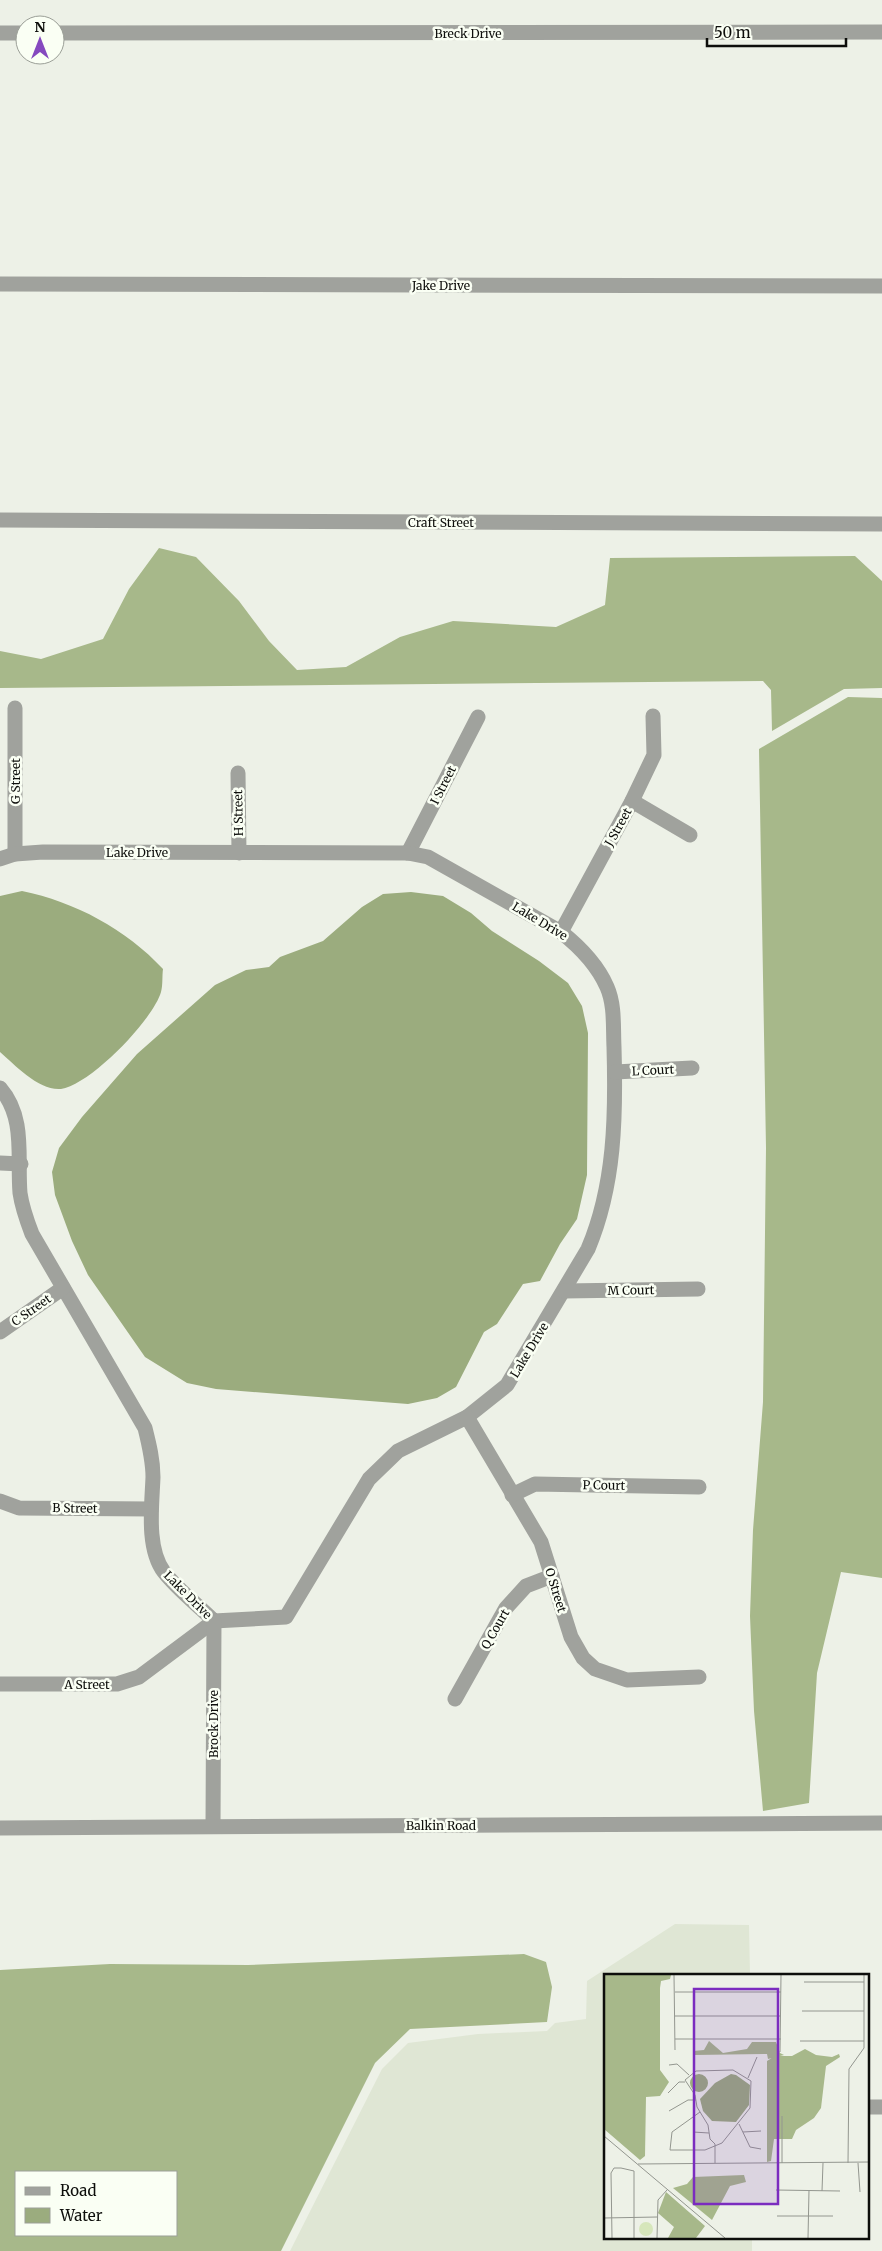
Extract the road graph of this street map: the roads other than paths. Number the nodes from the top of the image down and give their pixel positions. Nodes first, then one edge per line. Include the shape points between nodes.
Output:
1 (882, 32) edge
2 (0, 33) edge
3 (15, 33) edge
4 (65, 33) edge
5 (0, 284) edge
6 (882, 286) edge
7 (0, 520) edge
8 (882, 524) edge
9 (14, 708) dead end
10 (653, 716) dead end
11 (478, 717) dead end
12 (238, 772) dead end
13 (632, 801) junction
14 (690, 835) dead end
15 (239, 853) junction
16 (408, 853) junction
17 (15, 854) junction
18 (0, 859) edge
19 (561, 932) junction
20 (692, 1068) dead end
21 (615, 1072) junction
22 (0, 1088) edge
23 (0, 1163) edge
24 (21, 1164) junction
25 (63, 1288) junction
26 (698, 1289) dead end
27 (564, 1291) junction
28 (0, 1332) edge
29 (467, 1417) junction
30 (699, 1487) dead end
31 (512, 1495) junction
32 (0, 1501) edge
33 (150, 1509) junction
34 (552, 1576) junction
35 (214, 1621) junction
36 (699, 1677) dead end
37 (0, 1684) edge
38 (455, 1699) dead end
39 (882, 1823) edge
40 (212, 1826) junction
41 (0, 1828) edge

1 - 4 street, Breck Drive
2 - 3 street
5 - 6 street, Jake Drive
7 - 8 street, Craft Street
9 - 17 street, G Street
10 - 13 street, J Street via 654,755
11 - 16 street, I Street
12 - 15 street, H Street
13 - 14 street
13 - 19 street, J Street
15 - 16 street, Lake Drive
15 - 17 street, Lake Drive
16 - 19 street, Lake Drive via 428,857
17 - 18 street, Lake Drive
19 - 21 street, Lake Drive via 577,944 594,964 607,987 612,1003
20 - 21 street, L Court
21 - 27 street, Lake Drive via 612,1157 606,1194 598,1226
22 - 24 street, Lake Drive via 12,1107 19,1132
23 - 24 street
24 - 25 street, Lake Drive via 20,1193 25,1217
25 - 28 street, C Street
25 - 33 street, Lake Drive via 145,1428 153,1477
26 - 27 street, M Court
27 - 29 street, Lake Drive via 508,1386
29 - 31 street, O Street
29 - 35 street, Lake Drive via 398,1451 369,1480 286,1617
30 - 31 street, P Court via 535,1484
31 - 34 street, O Street via 541,1542
32 - 33 street, B Street via 19,1508
33 - 35 street, Lake Drive via 154,1547 163,1571
34 - 36 street, O Street via 570,1637 583,1658 595,1669 627,1680
34 - 38 street, Q Court via 526,1586 506,1608
35 - 37 street, A Street via 139,1677 117,1684
35 - 40 street, Brock Drive
39 - 40 street, Balkin Road
40 - 41 street, Balkin Road

